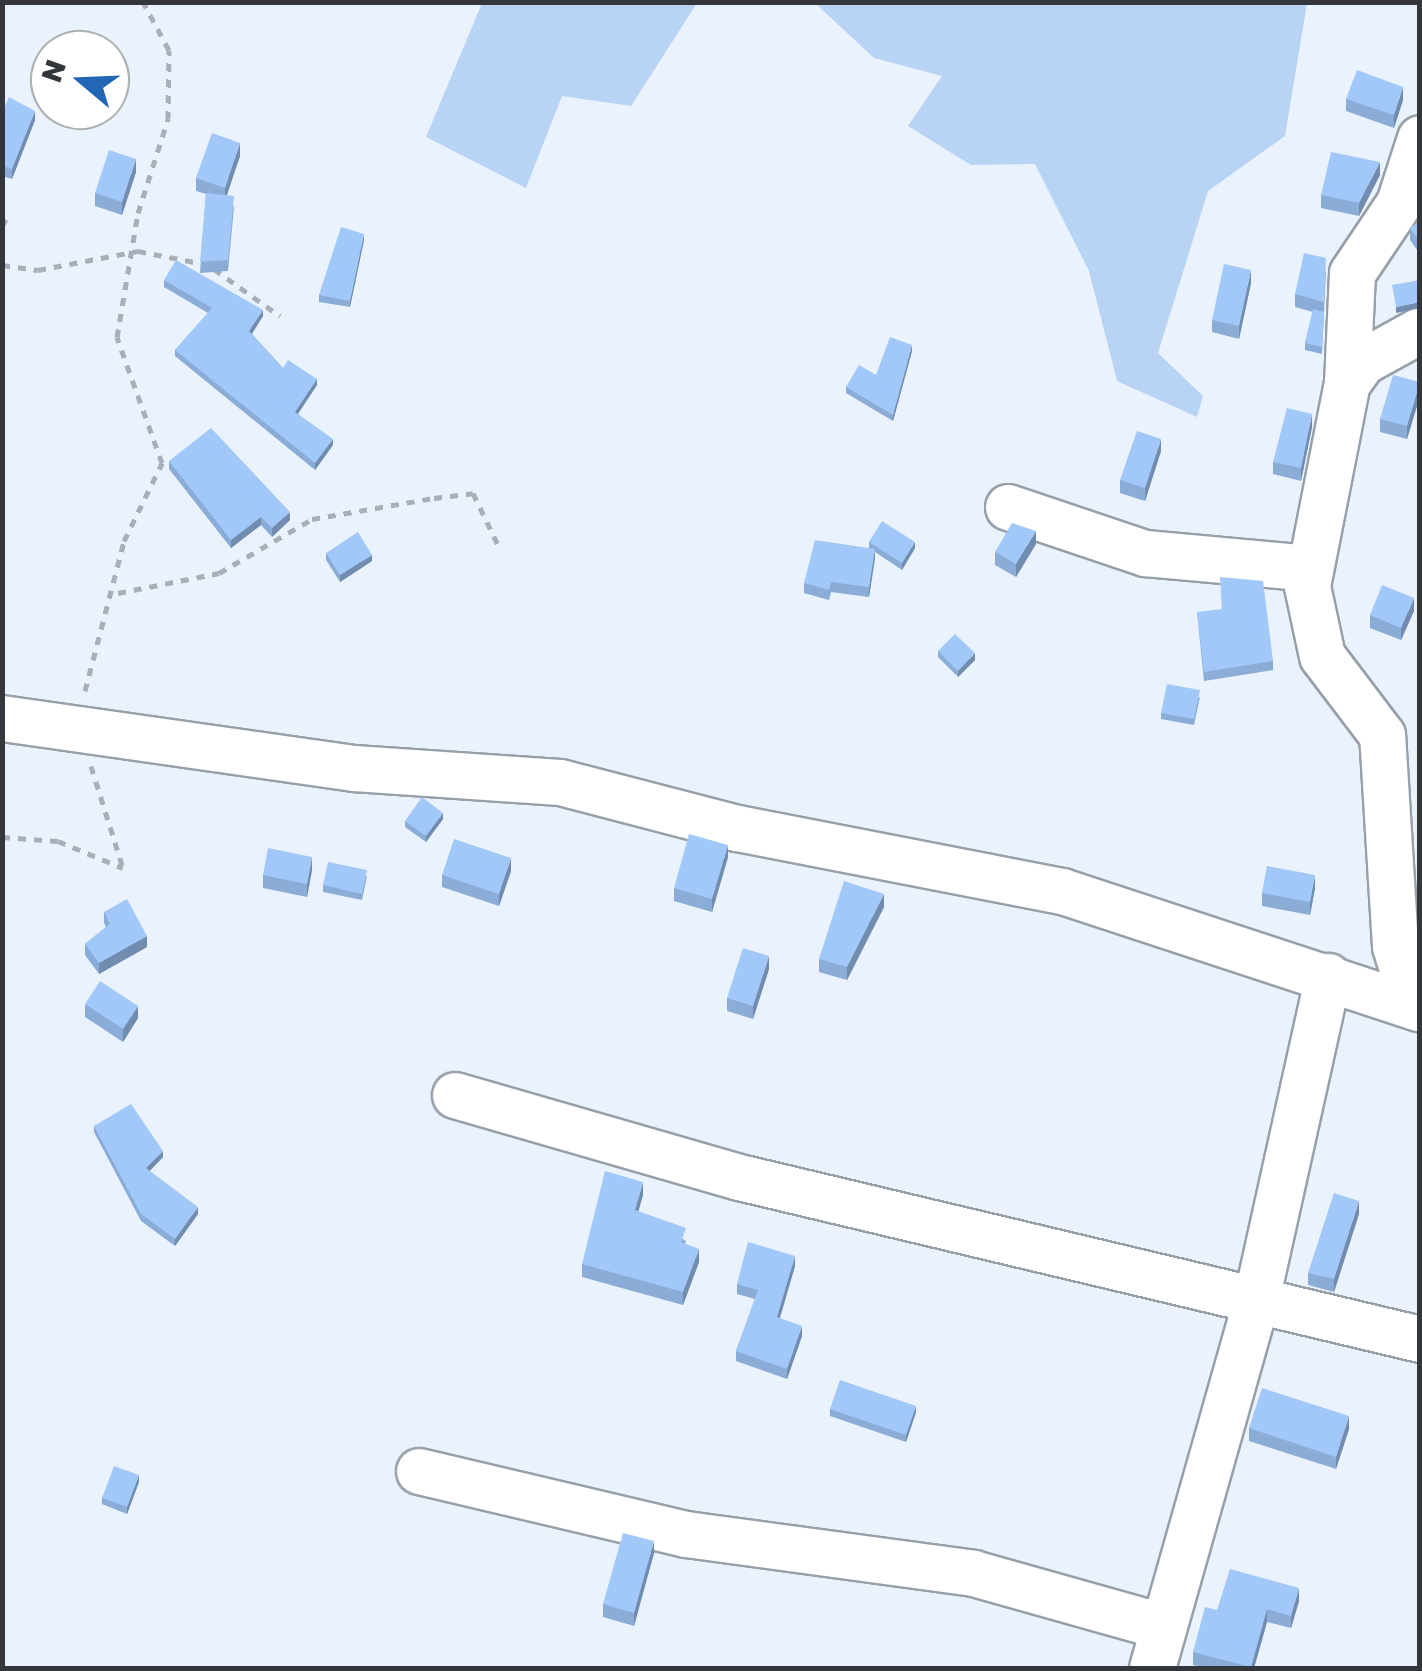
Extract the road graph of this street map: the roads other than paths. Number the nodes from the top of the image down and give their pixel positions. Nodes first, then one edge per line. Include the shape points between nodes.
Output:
1 (1420, 138) edge
2 (1420, 330) edge
3 (1347, 383) junction
4 (1008, 507) dead end
5 (1310, 568) junction
6 (2, 718) edge
7 (1328, 976) junction
8 (1416, 1007) edge
9 (455, 1094) dead end
10 (1256, 1300) junction
11 (1420, 1339) edge
12 (419, 1472) dead end
13 (1157, 1648) edge

1 - 3 street via 1399,203 1352,273
2 - 3 street via 1362,362
3 - 5 street
4 - 5 street via 1145,553
5 - 8 street via 1314,640 1382,735 1395,946
6 - 7 street via 354,768 560,782 737,828 1062,891
7 - 8 street
7 - 10 street
9 - 10 street via 740,1177
10 - 11 street
10 - 13 street
12 - 13 street via 686,1534 973,1573

